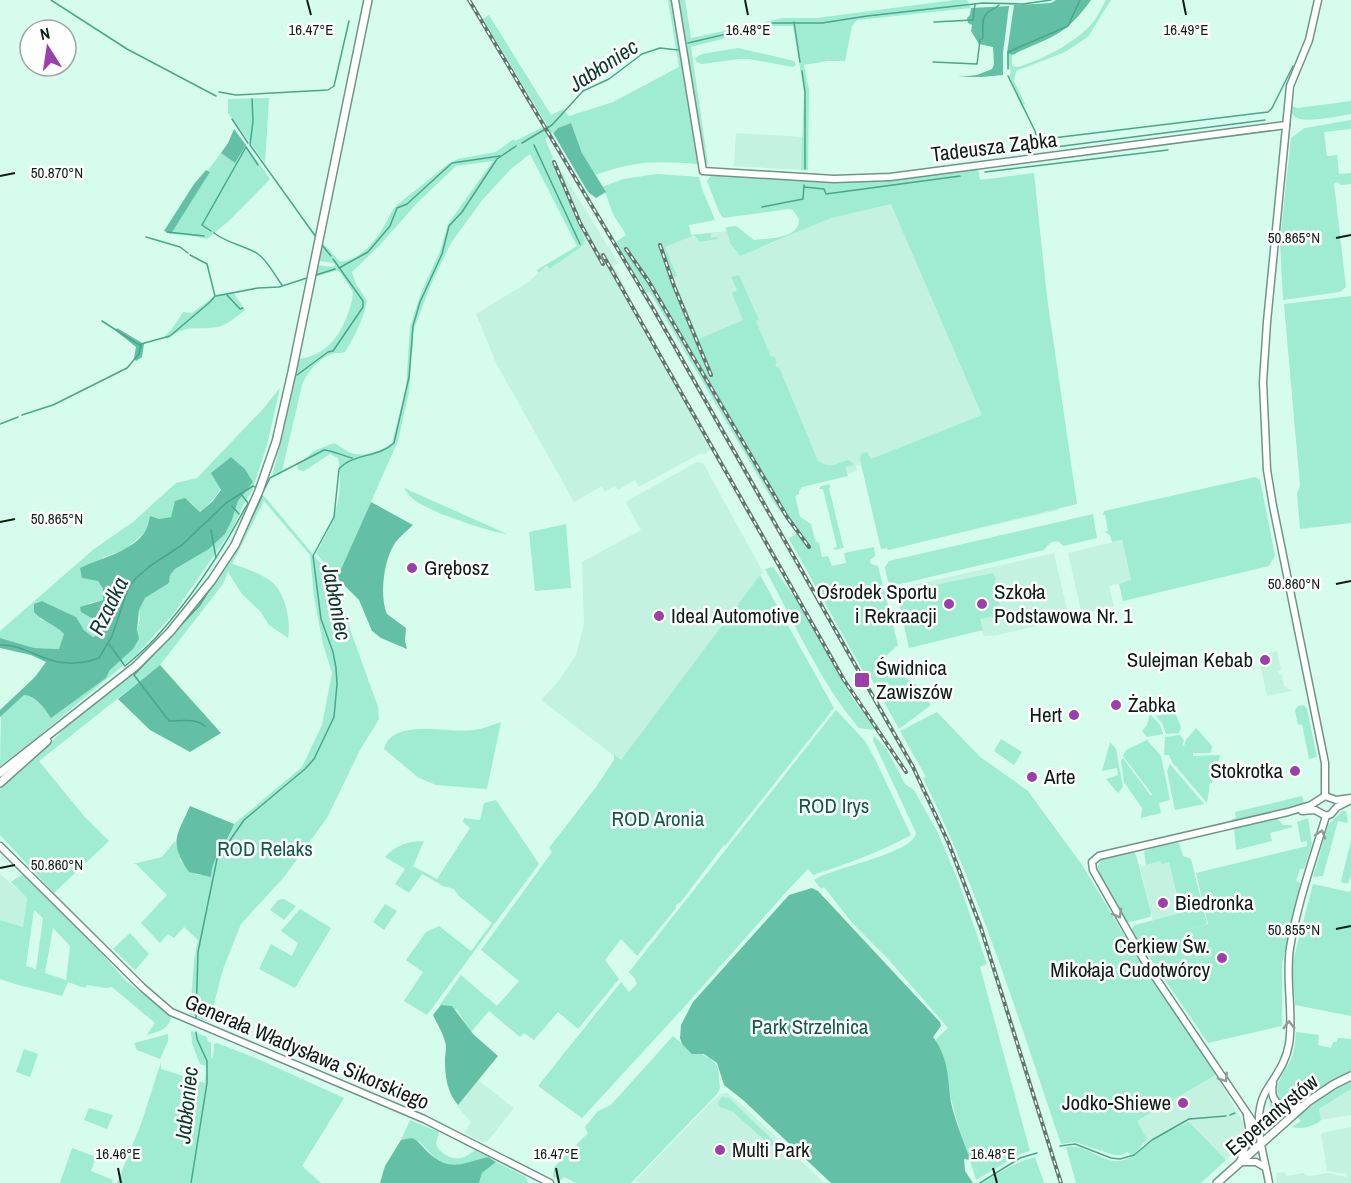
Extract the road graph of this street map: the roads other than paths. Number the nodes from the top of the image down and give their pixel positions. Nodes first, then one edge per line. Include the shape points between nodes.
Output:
1 (368, 0) edge
2 (675, 0) edge
3 (1318, 0) edge
4 (1286, 125) junction
5 (63, 724) junction
6 (0, 773) edge
7 (0, 783) edge
8 (1329, 797) junction
9 (1351, 799) edge
10 (1317, 801) junction
11 (1335, 809) junction
12 (1288, 812) junction
13 (1317, 812) junction
14 (1326, 816) junction
15 (0, 841) edge
16 (0, 846) edge
17 (22, 867) junction
18 (1351, 1076) edge
19 (1274, 1080) junction
20 (1260, 1106) junction
21 (1303, 1106) junction
22 (1245, 1109) junction
23 (1259, 1131) junction
24 (1262, 1144) junction
25 (1240, 1162) junction
26 (1266, 1168) junction
27 (550, 1183) edge
28 (1217, 1183) edge
29 (1269, 1183) edge

1 - 5 main road via 290,384 259,491 236,544 170,632 136,666
2 - 4 street, Tadeusza Ząbka via 704,171 834,179 890,177
3 - 4 street via 1309,40 1290,87
4 - 8 street via 1263,382 1267,470
5 - 6 main road
5 - 7 main road
8 - 9 street
8 - 10 street
8 - 11 street
9 - 11 street
10 - 12 street
10 - 13 street
11 - 14 street
12 - 13 street
12 -> 22 street via 1099,856 1092,862 1147,965
13 - 14 street
19 -> 14 street via 1286,1059 1289,1043 1290,948
15 - 17 street, Generała Władysława Sikorskiego
16 - 17 street, Generała Władysława Sikorskiego
17 - 27 street, Generała Władysława Sikorskiego via 141,987 171,1012 424,1119
18 - 21 main road, Esperantystów
19 - 20 street
19 - 21 street via 1273,1095 1280,1105
20 - 22 street via 1252,1111
20 - 23 street
21 - 24 main road, Esperantystów
22 - 23 street
22 - 25 street via 1250,1133
23 - 24 street
24 - 25 main road, Esperantystów
24 - 26 street
25 - 26 street via 1256,1162
25 - 28 main road, Esperantystów
26 - 29 street

